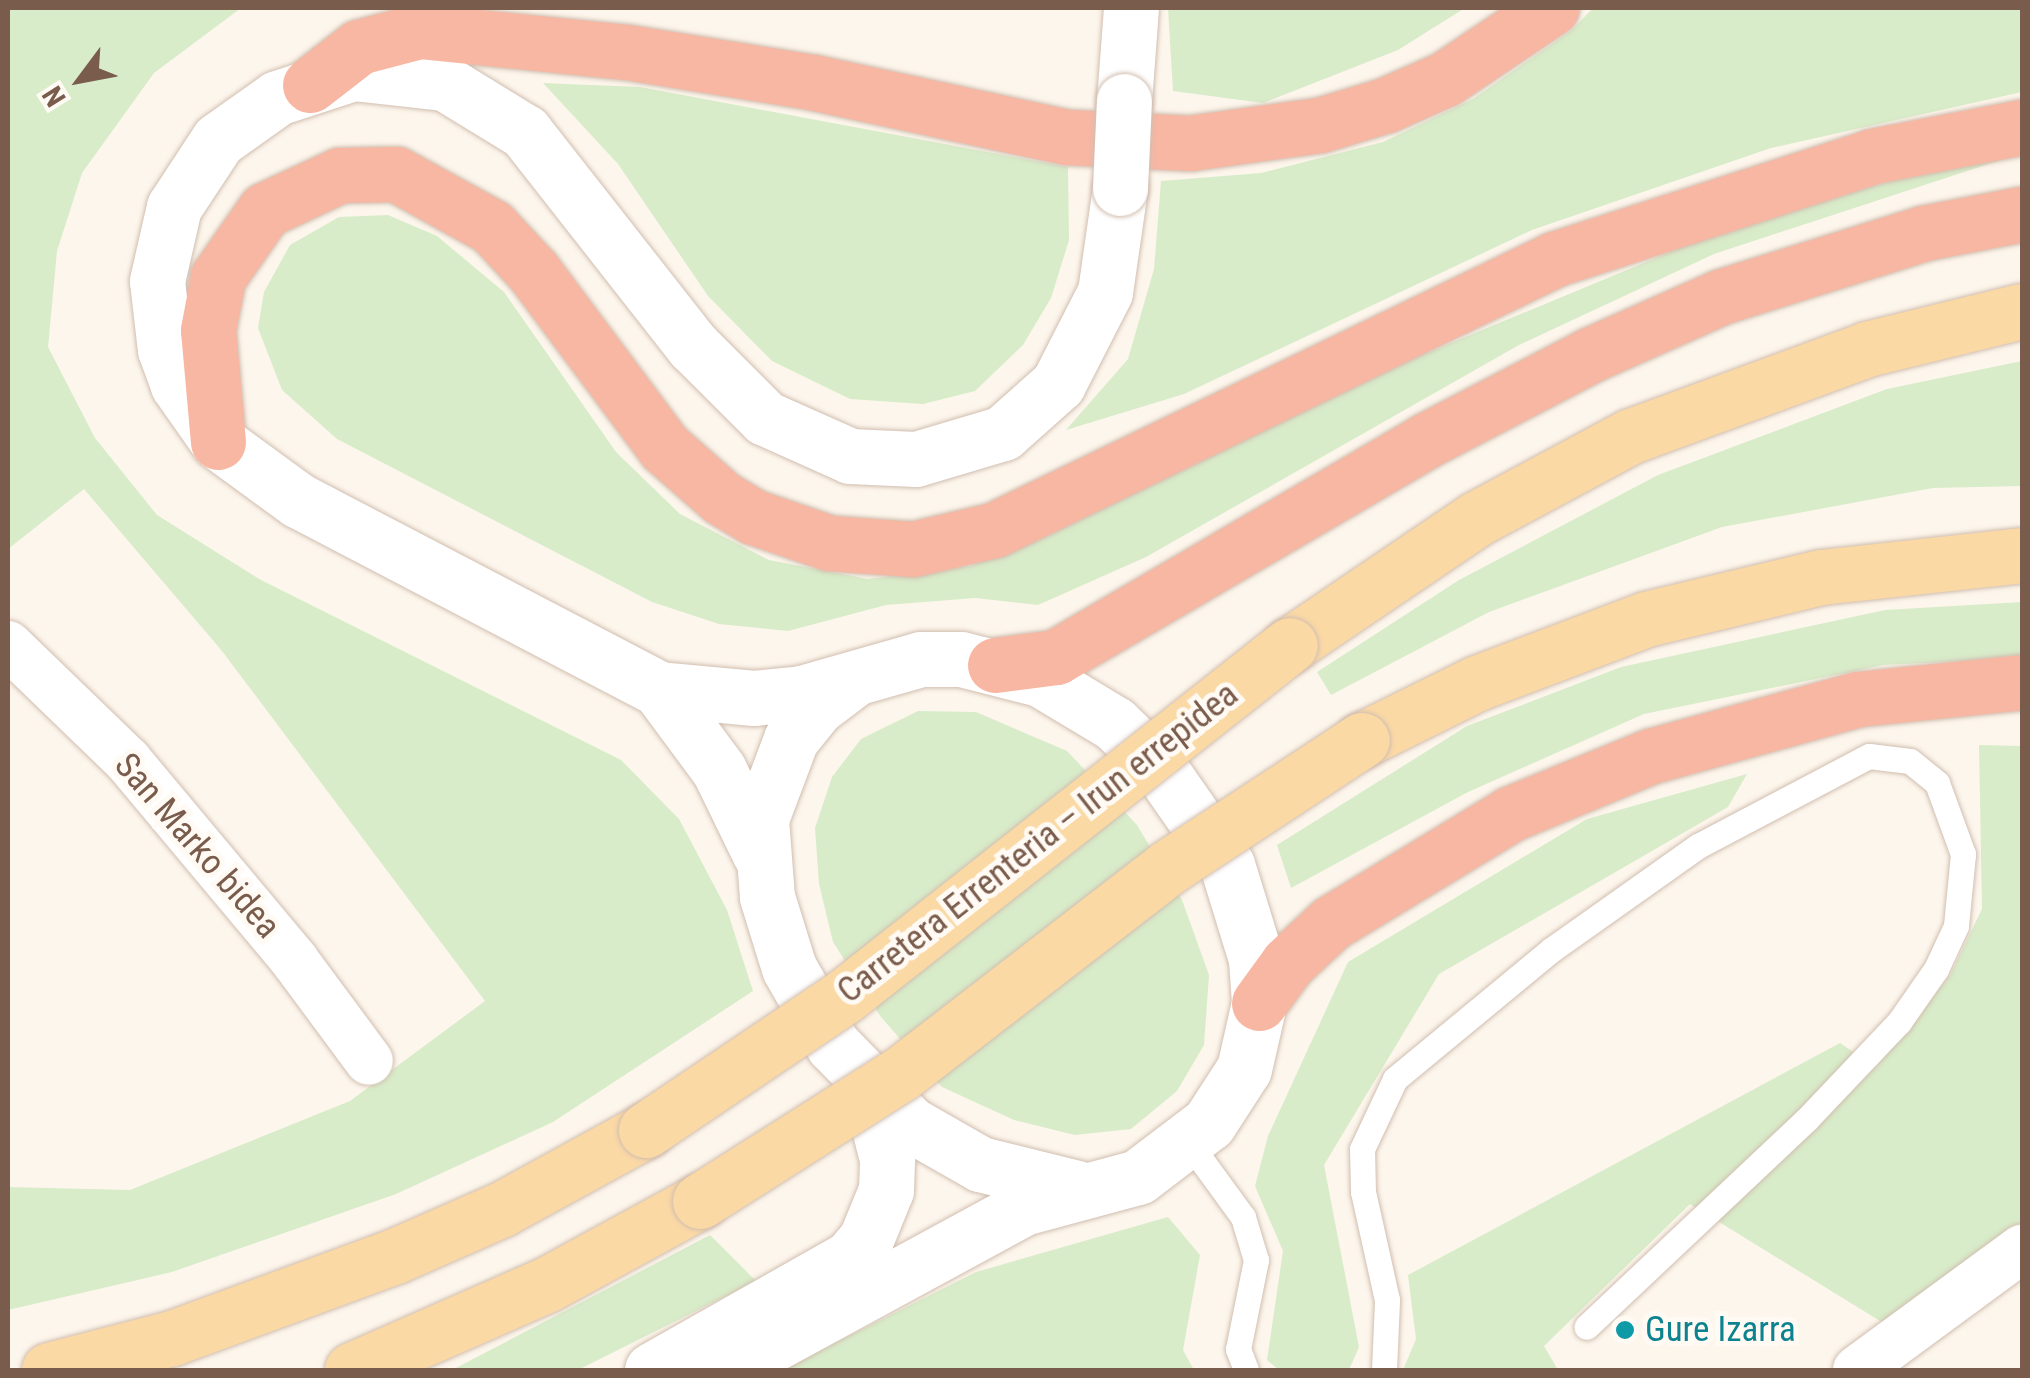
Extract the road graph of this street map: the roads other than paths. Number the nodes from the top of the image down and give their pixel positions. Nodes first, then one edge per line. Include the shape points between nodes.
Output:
1 (1131, 8) edge
2 (1551, 8) edge
3 (310, 85) junction
4 (2022, 127) edge
5 (2022, 214) edge
6 (2022, 312) edge
7 (218, 442) junction
8 (2022, 555) edge
9 (8, 646) edge
10 (995, 665) junction
11 (850, 682) junction
12 (2022, 682) edge
13 (659, 689) junction
14 (761, 856) junction
15 (1259, 1003) junction
16 (368, 1061) dead end
17 (868, 1088) junction
18 (1189, 1143) junction
19 (1117, 1184) junction
20 (2022, 1250) edge
21 (839, 1286) junction
22 (1586, 1327) dead end
23 (49, 1370) edge
24 (352, 1370) edge
25 (652, 1370) edge
26 (725, 1370) edge
27 (1246, 1370) edge
28 (1384, 1370) edge
29 (1857, 1370) edge

1 - 3 street, bridge via 1116,244 1094,320 1058,384 1031,411 965,449 916,460 850,456 779,426 725,384 557,166 487,104 445,84 398,74 353,74
2 - 3 highway via 1446,80 1386,105 1320,125 1190,143 1067,137 812,82 626,52 419,31 359,48
3 - 7 street via 248,115 218,140 192,172 162,243 156,281 165,350 194,412
4 - 7 highway via 1874,156 1588,246 994,530 913,549 829,543 766,522 722,498 664,447 533,271 492,227 396,174 340,175 265,210 218,277 208,330
5 - 10 highway via 1907,238 1704,304 1424,441 1056,658
6 - 23 main road, Carretera Errenteria – Irun errepidea, bridge via 1867,349 1631,436 1476,520 1290,645 846,996 646,1130 502,1209 395,1256 190,1332
7 - 13 street via 299,501
8 - 24 main road, bridge via 1821,577 1680,610 1561,648 1362,740 1166,868 902,1073 700,1202 546,1286
9 - 16 street, San Marko bidea via 128,761 296,961
10 - 11 street via 921,659
10 - 15 street via 1040,679 1115,724 1196,812 1245,912
11 - 13 street via 754,698
11 - 14 street via 817,707 792,739 761,818
12 - 15 highway via 1858,699 1651,756 1510,814 1331,923 1288,962
13 - 14 street via 719,770
14 - 17 street via 789,968 833,1045
15 - 18 street via 1244,1069 1226,1103
17 - 19 street via 910,1124 980,1164 1049,1186
17 - 21 street via 885,1132 886,1190
18 - 19 street
18 - 27 lane via 1243,1217 1256,1260 1238,1349
19 - 21 street via 1023,1208
20 - 29 street
21 - 25 street
21 - 26 street
22 - 28 lane via 1807,1118 1899,1022 1936,970 1956,926 1963,854 1937,783 1910,761 1869,756 1698,846 1551,950 1395,1078 1362,1149 1363,1192 1387,1300

